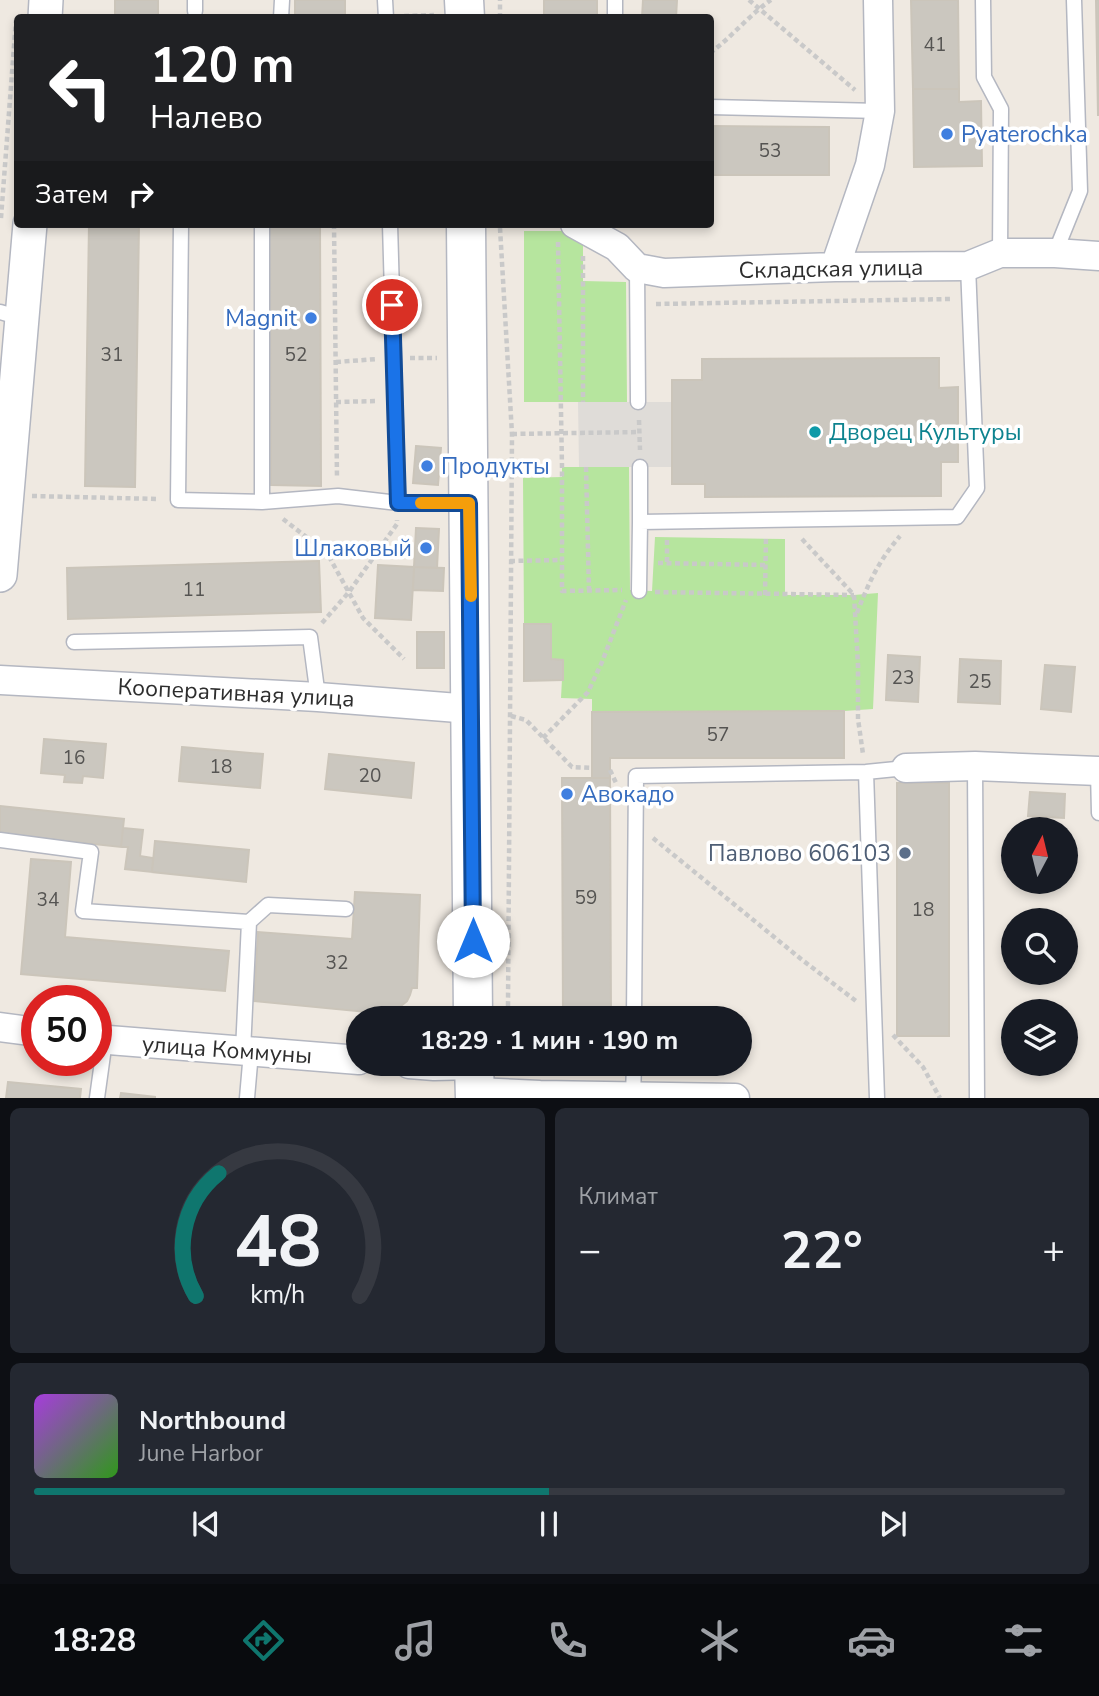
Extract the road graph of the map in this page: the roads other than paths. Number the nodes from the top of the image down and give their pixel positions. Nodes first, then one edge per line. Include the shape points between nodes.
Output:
1 (46, 0) edge
2 (878, 0) edge
3 (983, 0) edge
4 (1074, 0) edge
5 (32, 14) edge
6 (714, 107) edge
7 (880, 111) junction
8 (16, 228) edge
9 (181, 228) edge
10 (262, 228) edge
11 (390, 228) edge
12 (467, 228) edge
13 (572, 228) edge
14 (1000, 253) junction
15 (1055, 253) junction
16 (1099, 256) edge
17 (968, 266) junction
18 (637, 268) junction
19 (835, 268) junction
20 (11, 315) edge
21 (638, 402) road end
22 (640, 467) road end
23 (262, 502) junction
24 (398, 503) junction
25 (469, 503) junction
26 (640, 522) junction
27 (0, 576) edge
28 (639, 591) road end
29 (74, 642) dead end
30 (0, 680) edge
31 (318, 697) junction
32 (471, 709) junction
33 (975, 766) junction
34 (906, 768) joint
35 (1098, 771) edge
36 (866, 772) junction
37 (1099, 813) edge
38 (0, 840) edge
39 (346, 909) dead end
40 (249, 922) junction
41 (473, 1006) edge
42 (634, 1006) edge
43 (0, 1027) edge
44 (21, 1030) edge
45 (112, 1041) edge
46 (247, 1052) junction
47 (346, 1059) edge
48 (98, 1076) edge
49 (634, 1076) edge
50 (474, 1080) edge
51 (97, 1097) edge
52 (247, 1097) edge
53 (633, 1097) edge
54 (735, 1097) edge
55 (877, 1097) edge
56 (977, 1097) edge

1 - 5 street
2 - 7 street
3 - 14 lane via 984,77 1001,109
4 - 15 lane via 1080,191
6 - 7 lane
7 - 19 street via 870,165
8 - 20 street
9 - 23 lane via 178,500
10 - 23 lane
11 - 24 lane
12 - 25 main road
13 - 18 street via 617,247
14 - 15 street, Складская улица
14 - 17 street, Складская улица
15 - 16 street, Складская улица
17 - 19 street, Складская улица
17 - 26 lane via 976,488 957,517
18 - 19 street, Складская улица via 664,273
18 - 21 lane
20 - 27 street via 7,496
22 - 26 lane
23 - 24 lane via 338,496
24 - 25 lane
25 - 32 main road
26 - 28 lane
29 - 31 lane via 310,638
30 - 31 street, Кооперативная улица
31 - 32 street, Кооперативная улица
32 - 41 main road
33 - 34 street
33 - 35 street
33 - 56 lane
34 - 36 lane
35 - 37 lane
36 - 42 lane via 636,776
36 - 55 lane
38 - 40 lane via 91,852 83,911
39 - 40 lane via 268,905
40 - 46 lane
43 - 44 street
45 - 46 street, улица Коммуны
46 - 47 street, улица Коммуны
46 - 52 lane
48 - 51 lane
49 - 53 lane
50 - 53 street via 540,1095
53 - 54 street

